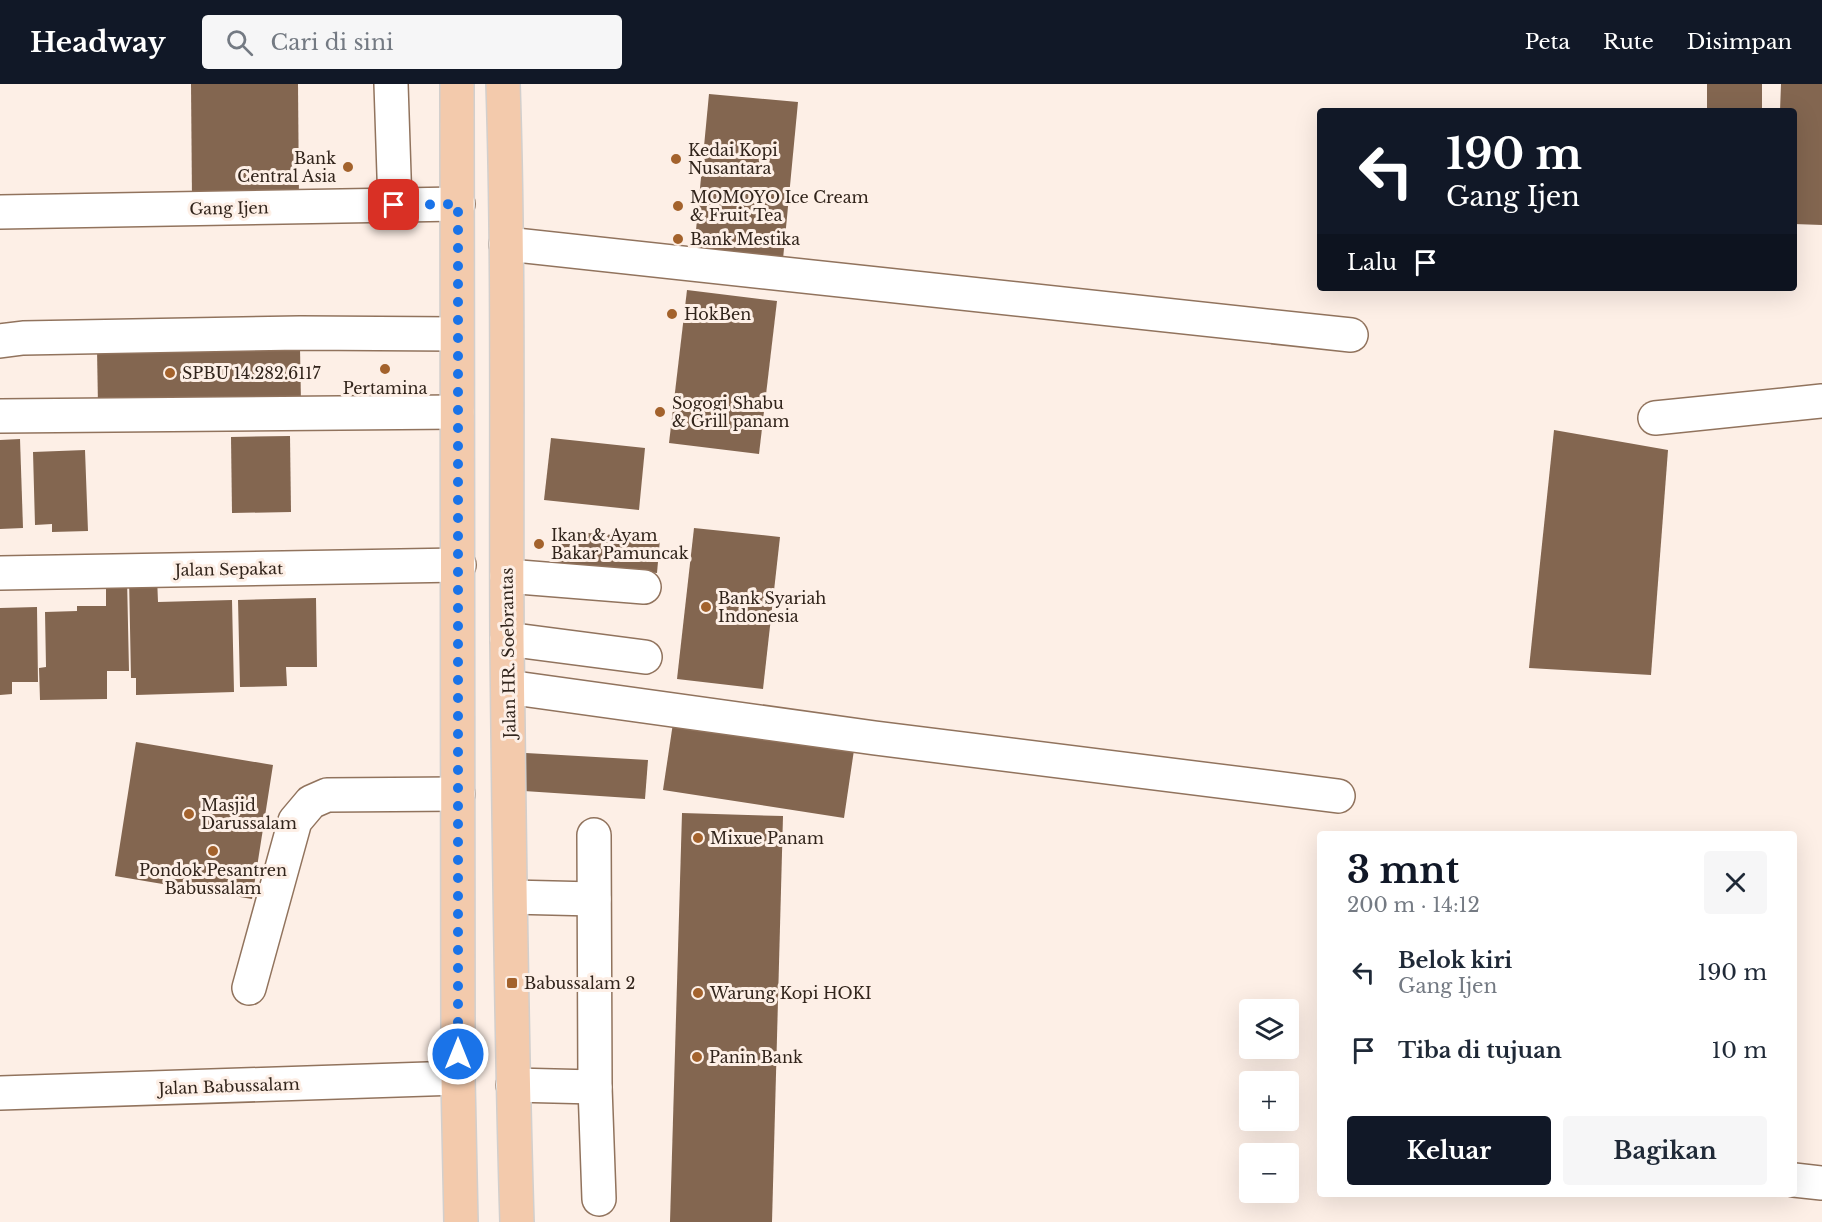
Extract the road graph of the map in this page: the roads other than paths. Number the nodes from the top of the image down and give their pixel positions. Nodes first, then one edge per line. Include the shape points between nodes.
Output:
1 (391, 84) edge
2 (457, 84) edge
3 (503, 84) edge
4 (458, 204) junction
5 (394, 205) junction
6 (0, 212) edge
7 (506, 244) junction
8 (456, 334) junction
9 (1350, 335) dead end
10 (0, 341) edge
11 (1822, 401) edge
12 (457, 412) junction
13 (0, 416) edge
14 (1656, 418) dead end
15 (459, 565) junction
16 (0, 573) edge
17 (507, 576) junction
18 (644, 587) dead end
19 (507, 639) junction
20 (645, 657) dead end
21 (508, 687) junction
22 (458, 794) junction
23 (1338, 796) dead end
24 (594, 835) dead end
25 (511, 897) junction
26 (594, 899) junction
27 (249, 988) dead end
28 (458, 1078) junction
29 (513, 1085) junction
30 (595, 1087) junction
31 (0, 1093) edge
32 (1797, 1180) edge
33 (1822, 1184) edge
34 (599, 1199) dead end
35 (461, 1222) edge
36 (516, 1222) edge

1 - 5 street
2 - 4 main road
3 - 7 main road, Jalan HR. Soebrantas
4 - 5 street, Gang Ijen
4 - 8 main road
5 - 6 street, Gang Ijen
7 - 9 street
7 - 17 main road, Jalan HR. Soebrantas
8 - 10 street via 300,333
8 - 12 main road
11 - 14 street
12 - 13 street
12 - 15 main road
15 - 16 street, Jalan Sepakat
15 - 22 main road
17 - 18 street
17 - 19 main road, Jalan HR. Soebrantas
19 - 20 street
19 - 21 main road, Jalan HR. Soebrantas
21 - 23 street
21 - 25 main road, Jalan HR. Soebrantas
22 - 27 street via 327,795 311,802 295,821
22 - 28 main road
24 - 26 street
25 - 26 street
25 - 29 main road, Jalan HR. Soebrantas
26 - 30 street
28 - 31 street, Jalan Babussalam
28 - 35 main road
29 - 30 street
29 - 36 main road, Jalan HR. Soebrantas
30 - 34 street
32 - 33 street

